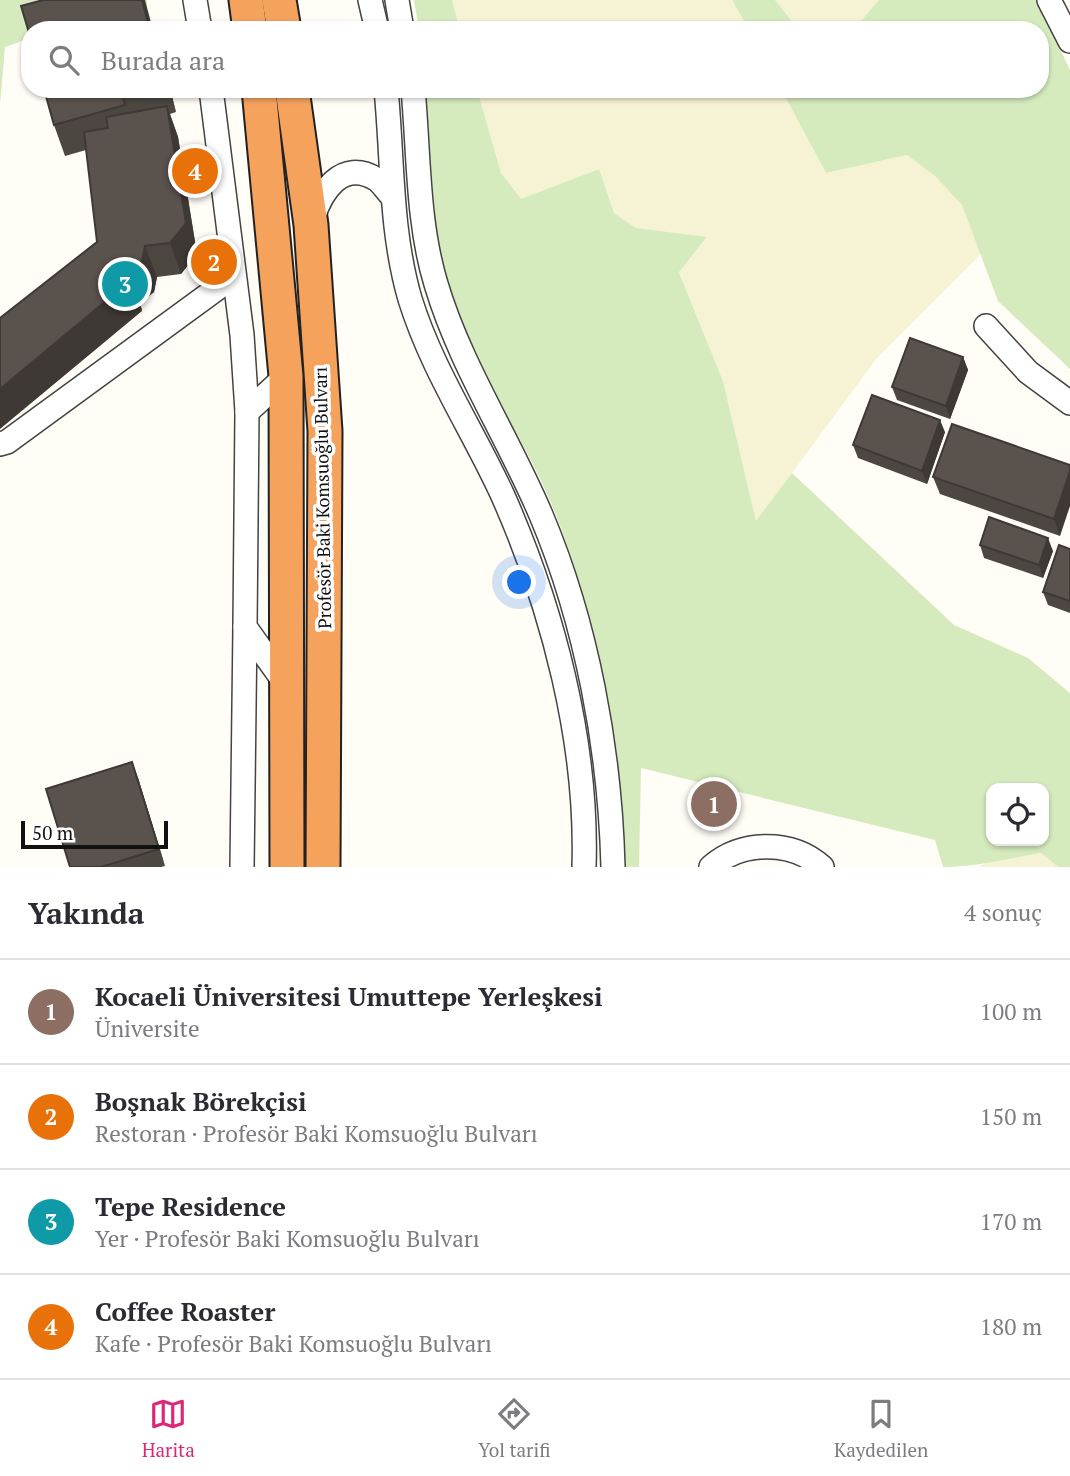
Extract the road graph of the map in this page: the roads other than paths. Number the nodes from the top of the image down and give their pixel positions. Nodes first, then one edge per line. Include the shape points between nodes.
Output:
1 (195, 0) edge
2 (246, 0) edge
3 (279, 0) edge
4 (370, 0) edge
5 (397, 0) edge
6 (1049, 0) edge
7 (198, 21) edge
8 (249, 21) edge
9 (282, 21) edge
10 (375, 21) edge
11 (400, 21) edge
12 (1070, 41) edge
13 (214, 98) edge
14 (260, 98) edge
15 (293, 98) edge
16 (386, 98) edge
17 (413, 98) edge
18 (391, 195) junction
19 (311, 225) junction
20 (234, 276) junction
21 (986, 327) dead end
22 (286, 376) junction
23 (1070, 402) edge
24 (247, 412) junction
25 (2, 448) edge
26 (245, 627) junction
27 (289, 688) junction
28 (242, 867) edge
29 (288, 867) edge
30 (323, 867) edge
31 (584, 867) edge
32 (613, 867) edge
33 (711, 867) edge
34 (822, 867) edge

1 - 7 street
2 - 8 highway
3 - 9 highway
4 - 10 street
5 - 11 street
6 - 12 street
13 - 20 street
14 - 22 highway, Profesör Baki Komsuoğlu Bulvarı
15 - 19 highway, Profesör Baki Komsuoğlu Bulvarı
16 - 18 street
17 - 32 street via 425,233 435,281 451,332 522,474 557,557 593,699 610,809
18 - 19 street via 376,178 361,174 335,179 326,187
18 - 31 street via 397,243 420,326 443,382 502,496 554,643 578,769
19 - 30 highway, Profesör Baki Komsuoğlu Bulvarı via 325,431
20 - 24 street
20 - 25 street
21 - 23 street via 1028,372
22 - 24 street
22 - 27 highway, Profesör Baki Komsuoğlu Bulvarı
24 - 26 street
26 - 27 street
26 - 28 street
27 - 29 highway, Profesör Baki Komsuoğlu Bulvarı
33 - 34 street via 743,850 777,846 807,853

